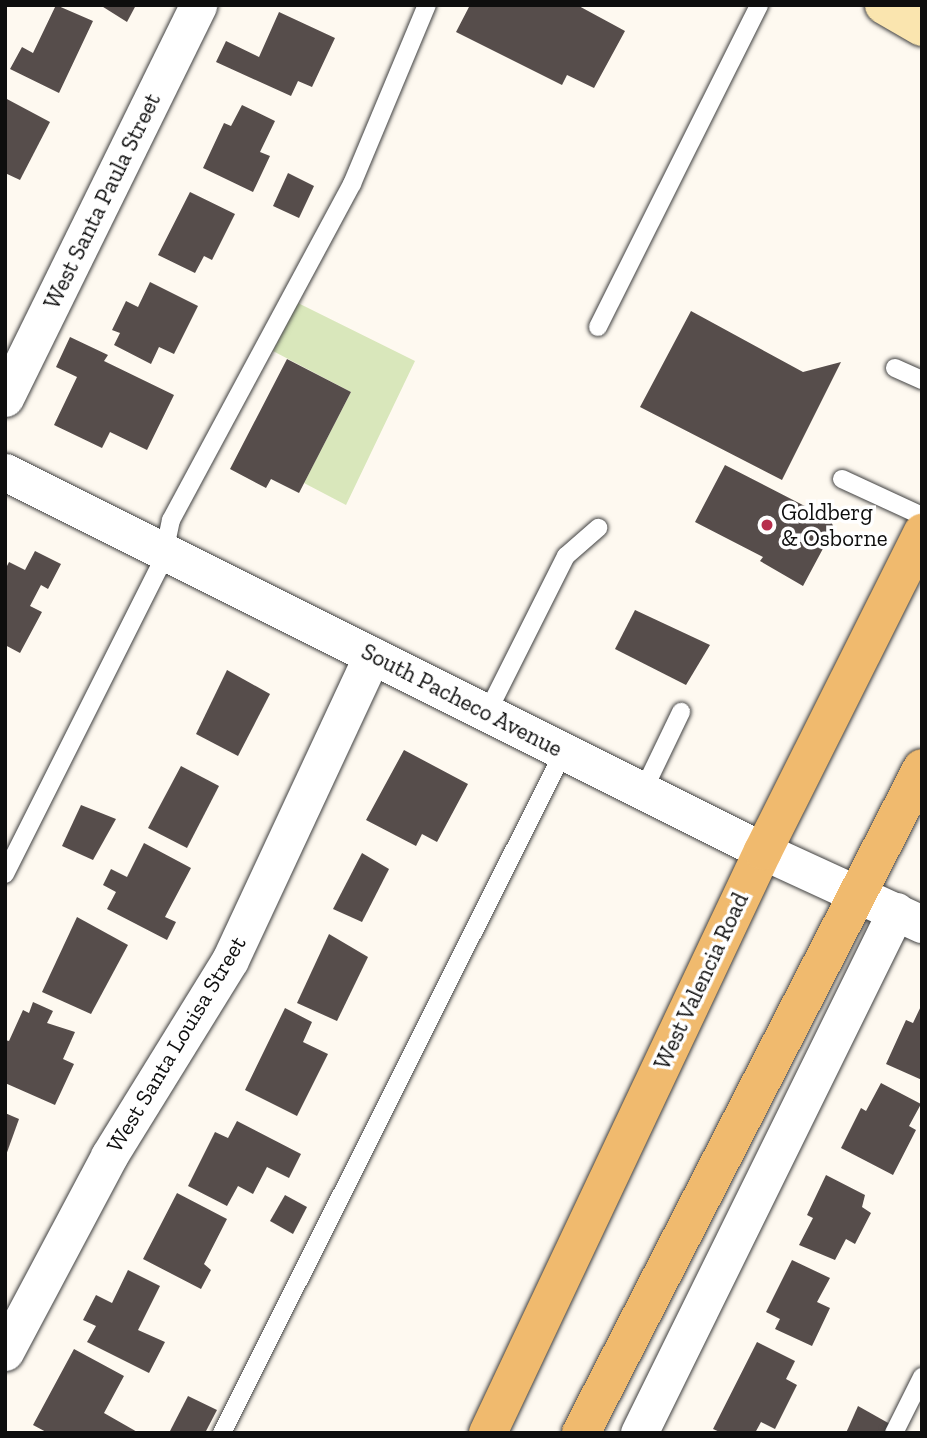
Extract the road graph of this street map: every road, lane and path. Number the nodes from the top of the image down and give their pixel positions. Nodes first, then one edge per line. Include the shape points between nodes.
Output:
1 (198, 5) edge
2 (427, 5) edge
3 (759, 5) edge
4 (884, 5) edge
5 (922, 27) edge
6 (598, 327) dead end
7 (895, 368) dead end
8 (922, 380) edge
9 (5, 398) edge
10 (5, 472) edge
11 (842, 479) dead end
12 (922, 516) edge
13 (598, 528) dead end
14 (922, 533) edge
15 (164, 551) junction
16 (372, 655) junction
17 (681, 712) dead end
18 (487, 713) junction
19 (564, 751) junction
20 (917, 789) edge
21 (643, 791) junction
22 (763, 851) junction
23 (5, 874) edge
24 (855, 894) junction
25 (909, 917) edge
26 (5, 1352) edge
27 (922, 1377) edge
28 (222, 1433) edge
29 (488, 1433) edge
30 (581, 1433) edge
31 (639, 1433) edge
32 (894, 1433) edge

1 - 9 street, West Santa Paula Street
2 - 15 lane via 358,172 171,520
3 - 6 lane
4 - 5 main road
7 - 8 lane
10 - 15 street, South Pacheco Avenue
11 - 12 lane
13 - 18 lane via 566,556
14 - 22 main road, West Valencia Road
15 - 16 street, South Pacheco Avenue
15 - 23 lane
16 - 18 street, South Pacheco Avenue
16 - 26 street, West Santa Louisa Street via 230,960 109,1156
17 - 21 lane
18 - 19 street, South Pacheco Avenue
19 - 21 street, South Pacheco Avenue
19 - 28 lane
20 - 24 main road
21 - 22 street, South Pacheco Avenue
22 - 24 street, South Pacheco Avenue
22 - 29 main road, West Valencia Road
24 - 25 street, South Pacheco Avenue
24 - 30 main road
25 - 31 street
27 - 32 lane

